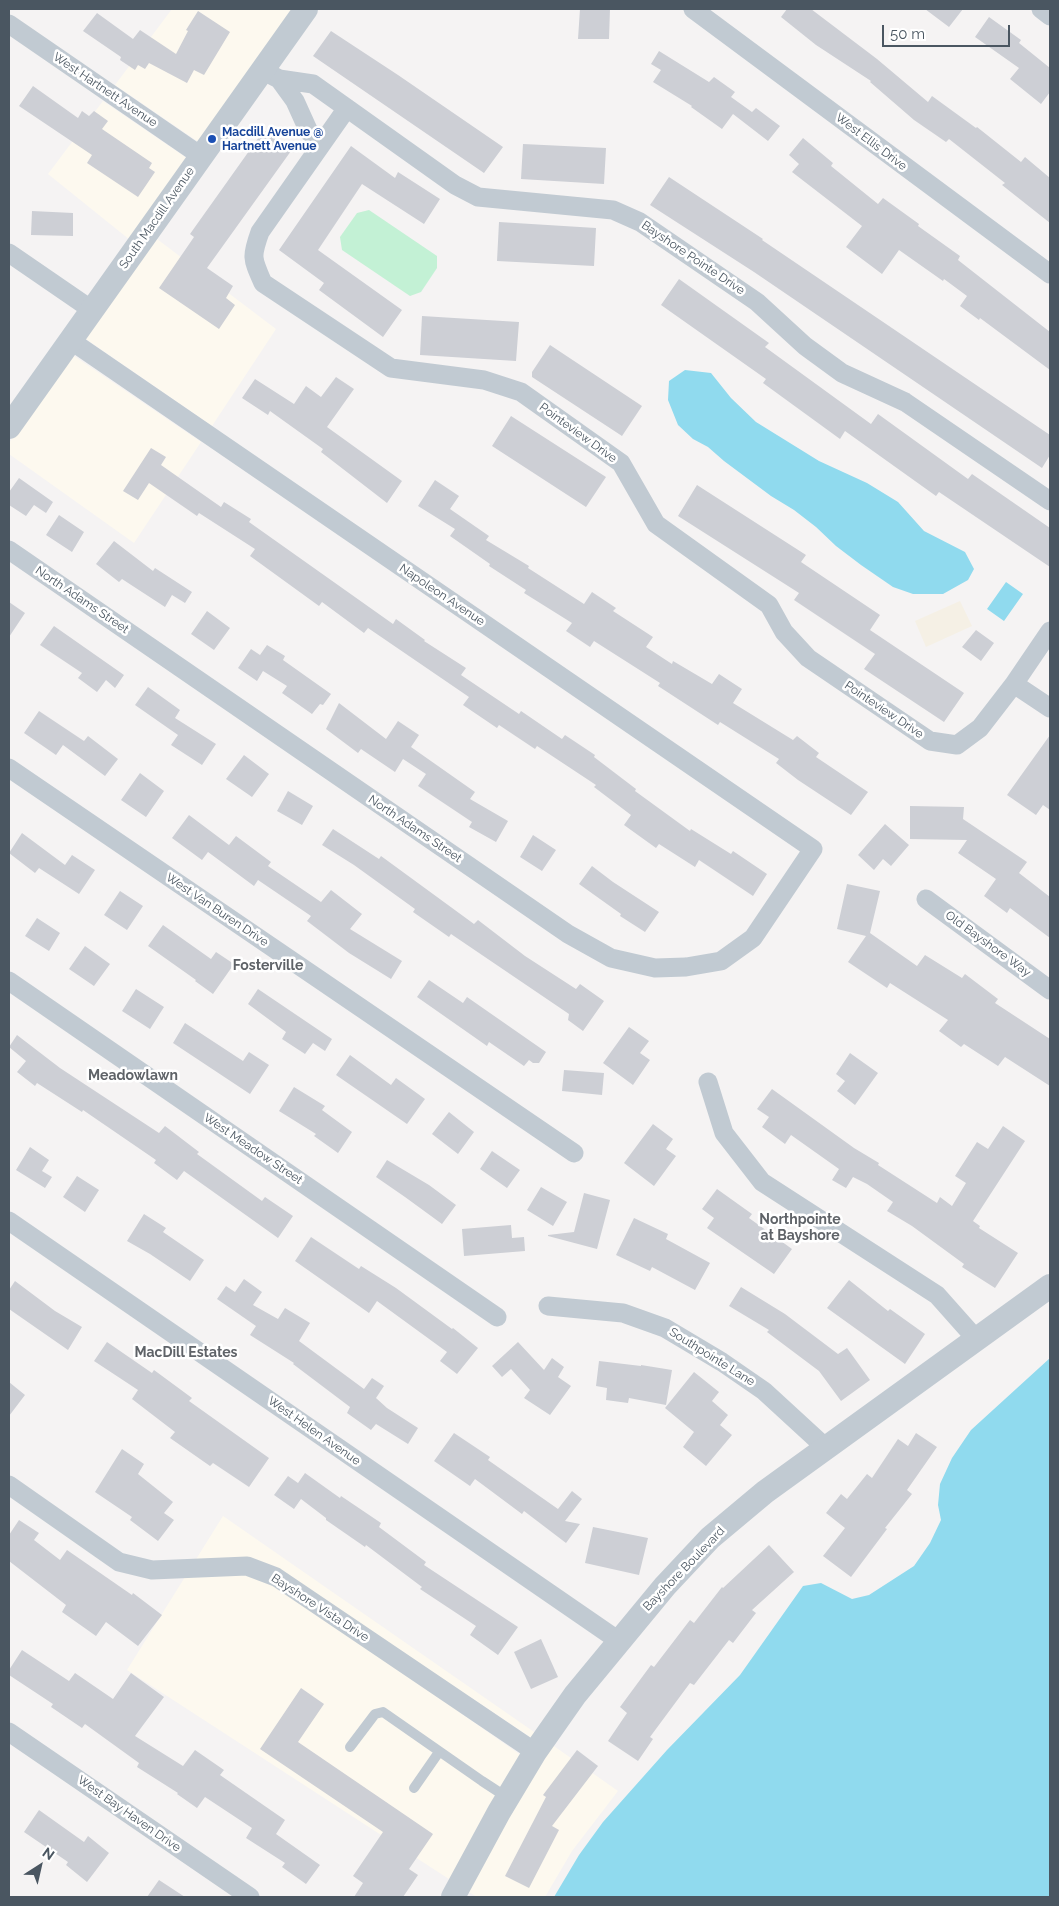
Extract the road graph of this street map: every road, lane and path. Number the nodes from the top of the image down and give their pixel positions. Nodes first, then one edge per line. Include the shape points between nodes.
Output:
1 (306, 9) edge
2 (692, 9) edge
3 (1041, 9) edge
4 (1050, 16) edge
5 (9, 24) edge
6 (271, 75) junction
7 (346, 108) junction
8 (323, 142) junction
9 (201, 156) junction
10 (9, 253) edge
11 (1050, 274) edge
12 (92, 310) junction
13 (70, 340) junction
14 (9, 427) edge
15 (1050, 501) edge
16 (9, 550) edge
17 (1050, 631) edge
18 (1014, 684) junction
19 (1050, 708) edge
20 (9, 768) edge
21 (814, 849) joint
22 (926, 899) dead end
23 (9, 981) edge
24 (1050, 990) edge
25 (708, 1082) dead end
26 (574, 1153) dead end
27 (9, 1221) edge
28 (1050, 1286) edge
29 (548, 1306) dead end
30 (497, 1317) dead end
31 (977, 1340) junction
32 (825, 1447) junction
33 (9, 1484) edge
34 (619, 1641) junction
35 (9, 1732) edge
36 (350, 1747) dead end
37 (439, 1752) junction
38 (535, 1752) junction
39 (414, 1788) dead end
40 (508, 1798) junction
41 (250, 1897) edge
42 (453, 1897) edge

1 - 6 street, South Macdill Avenue
2 - 11 street, West Ellis Drive
3 - 4 street
5 - 9 street, West Hartnett Avenue
6 - 7 street, Bayshore Pointe Drive via 312,84
6 - 8 street via 295,100 309,132
6 - 9 street, South Macdill Avenue
7 - 8 street, Pointeview Drive
7 - 15 street, Bayshore Pointe Drive via 455,185 478,196 612,210 640,222 757,302 805,346 842,373 905,402
8 - 18 street, Pointeview Drive via 260,232 253,253 254,264 263,283 391,368 484,380 521,392 621,463 656,524 769,604 784,632 808,658 930,741 957,745 980,728
9 - 12 street, South Macdill Avenue
10 - 12 street
12 - 13 street, South Macdill Avenue
13 - 14 street, South Macdill Avenue
13 - 21 street, Napoleon Avenue
16 - 21 street, North Adams Street via 568,934 610,958 655,968 721,962 753,938
17 - 18 street, Pointeview Drive
18 - 19 street
20 - 26 street, West Van Buren Drive
22 - 24 street, Old Bayshore Way
23 - 30 street, West Meadow Street
25 - 31 street via 724,1133 762,1182 937,1295
27 - 34 street, West Helen Avenue
28 - 31 street, Bayshore Boulevard
29 - 32 street, Southpointe Lane via 623,1313 665,1328 764,1391
31 - 32 street, Bayshore Boulevard
32 - 34 street, Bayshore Boulevard via 710,1538
33 - 38 street, Bayshore Vista Drive via 119,1562 152,1570 246,1566 276,1577
34 - 38 street, Bayshore Boulevard
35 - 41 street, West Bay Haven Drive
36 - 37 lane via 375,1714 383,1712
37 - 39 lane
37 - 40 lane
38 - 40 street, Bayshore Boulevard
40 - 42 street, Bayshore Boulevard

